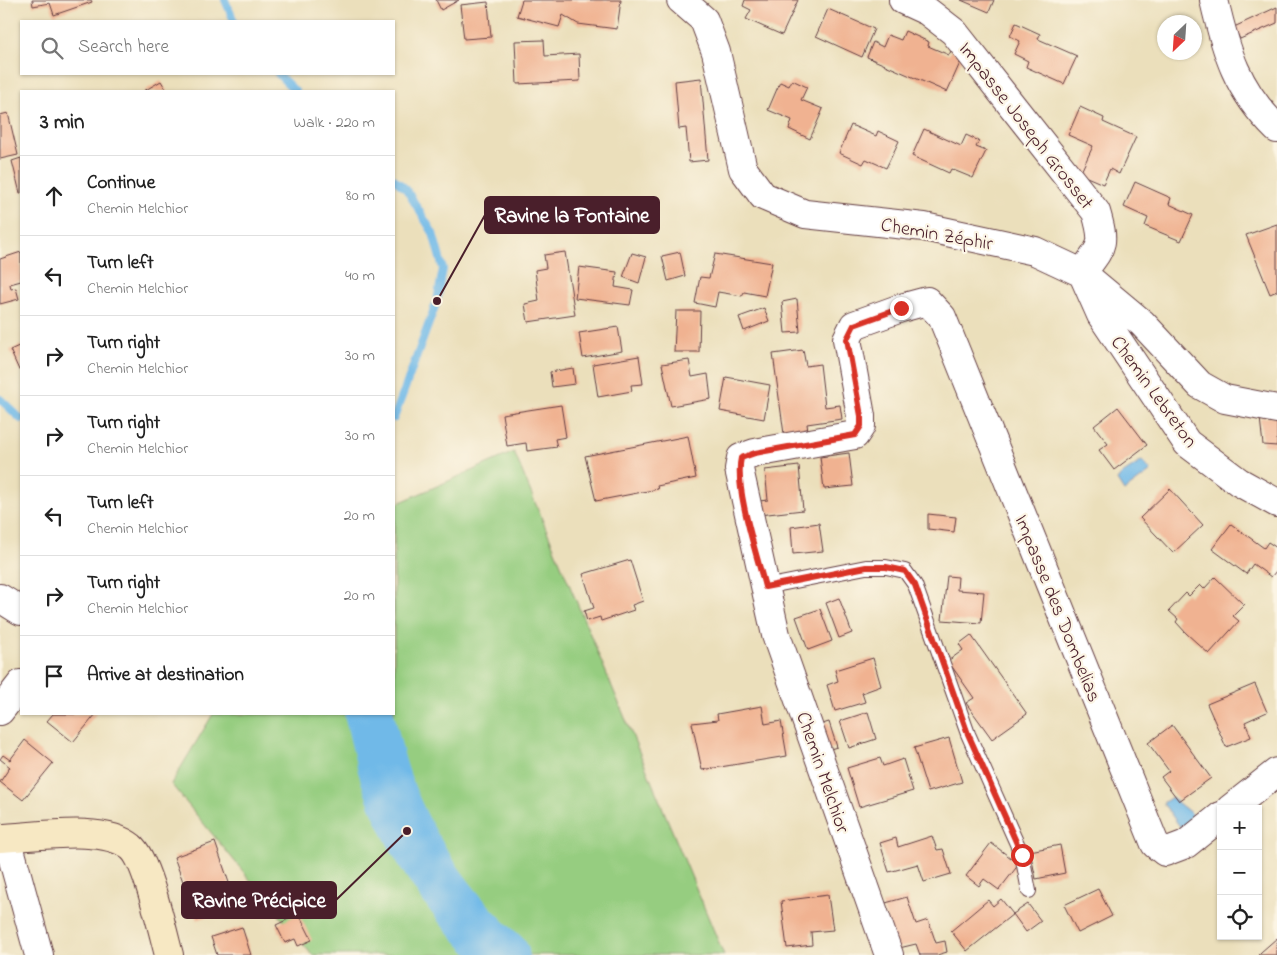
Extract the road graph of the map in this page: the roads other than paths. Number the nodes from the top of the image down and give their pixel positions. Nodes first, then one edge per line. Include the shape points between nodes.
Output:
1 (681, 0) edge
2 (903, 0) edge
3 (1214, 0) edge
4 (1277, 129) edge
5 (1082, 273) junction
6 (927, 301) joint
7 (1277, 409) edge
8 (1277, 502) edge
9 (765, 587) junction
10 (0, 598) edge
11 (20, 610) edge
12 (20, 685) edge
13 (0, 711) edge
14 (1277, 772) edge
15 (1235, 805) edge
16 (1217, 819) edge
17 (4, 838) edge
18 (1029, 891) dead end
19 (39, 955) edge
20 (169, 955) edge
21 (889, 955) edge

1 - 5 street, Chemin Zéphir via 704,20 716,52 743,169 763,196 805,214 924,227 1035,251
2 - 5 street, Impasse Joseph Grosset via 928,10 954,32 1096,212 1103,234 1102,247
3 - 4 street via 1225,48 1237,77 1258,111
5 - 7 street, Chemin Zéphir via 1142,323 1200,385 1225,399
5 - 8 street, Chemin Lebreton via 1100,315 1187,443 1239,482
6 - 9 street, Chemin Melchior via 854,325 847,339 861,416 861,426 855,435 741,458 739,469
6 - 16 street, Impasse des Dombelias via 942,317 1155,844 1165,852 1186,844
9 - 18 lane via 866,567 905,571 915,585 968,734 1022,855
9 - 21 street, Chemin Melchior via 776,636
10 - 11 street
12 - 13 street
14 - 15 street
17 - 19 street
17 - 20 street via 95,833 116,837 133,848 153,892

